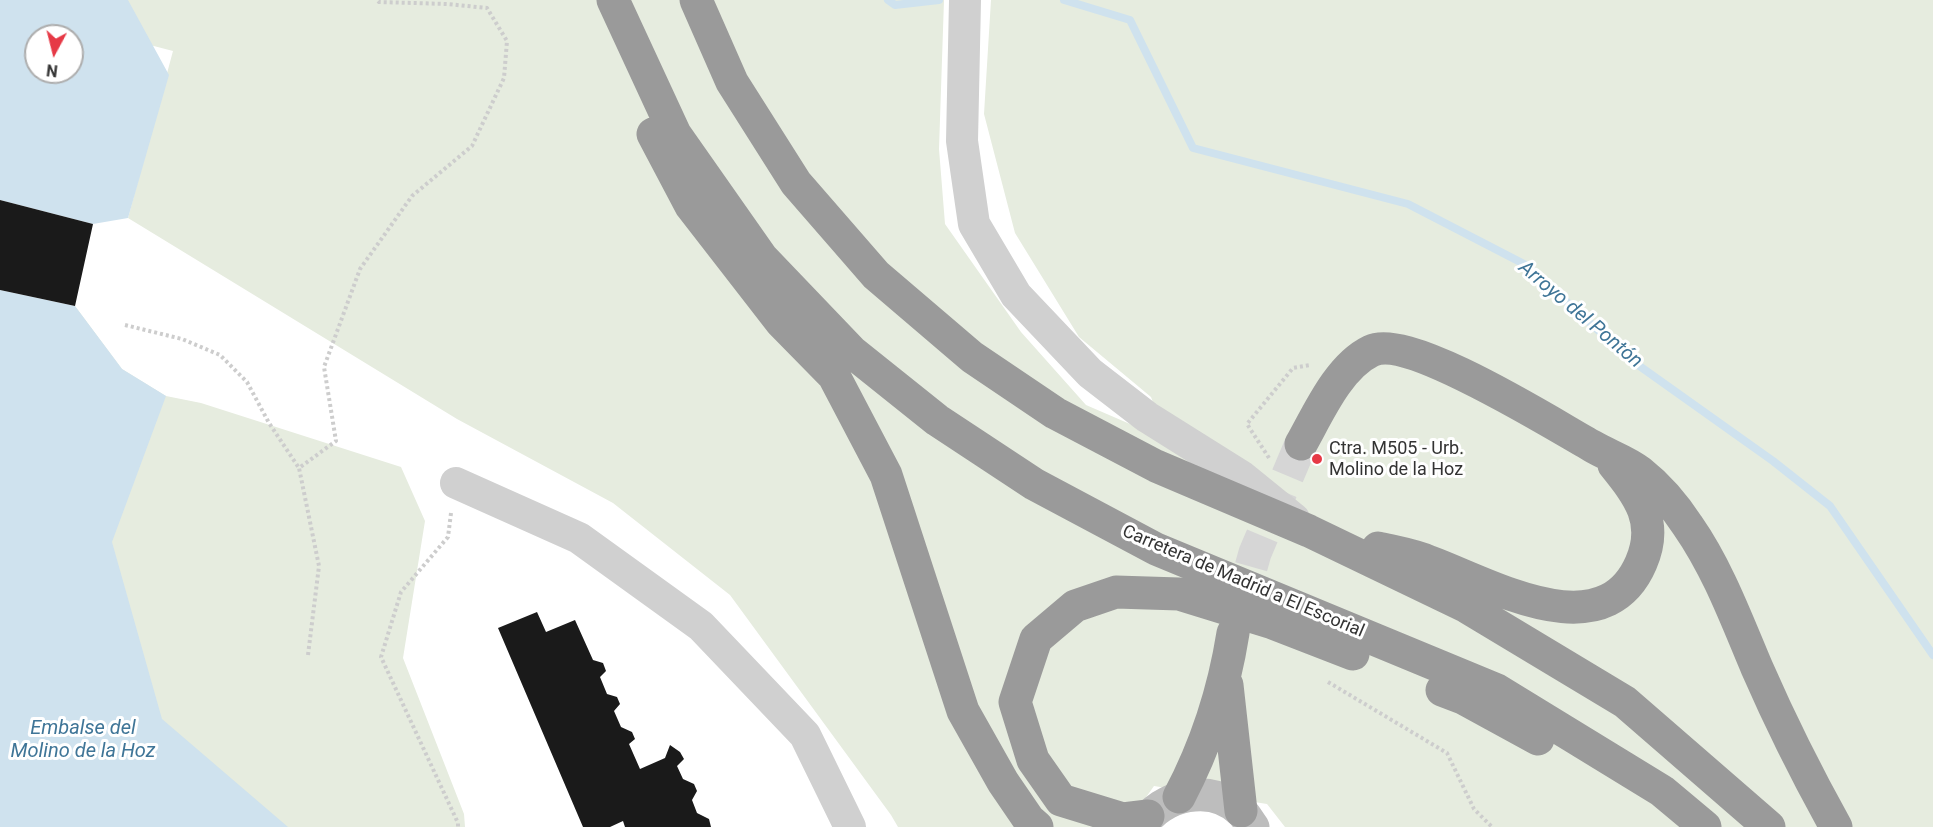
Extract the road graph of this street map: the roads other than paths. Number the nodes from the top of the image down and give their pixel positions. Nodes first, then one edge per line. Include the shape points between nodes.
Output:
1 (696, 0) edge
2 (965, 0) edge
3 (614, 5) edge
4 (1301, 444) tunnel mouth
5 (1605, 454) junction
6 (456, 483) road end
7 (1309, 531) junction
8 (1233, 633) tunnel mouth
9 (1226, 675) junction
10 (1179, 797) junction
11 (1247, 819) edge
12 (1144, 821) edge
13 (850, 827) edge
14 (1037, 827) edge
15 (1685, 827) edge
16 (1705, 827) edge
17 (1769, 827) edge
18 (1836, 827) edge

1 - 7 highway via 732,82 796,183 876,274 972,357 1055,413 1156,466
2 - 7 street via 962,141 974,224 1016,296 1090,373 1147,417 1241,476
3 - 14 highway via 634,98 692,206 781,322 834,376 886,475 963,711 1002,782
3 - 16 highway, Carretera de Madrid a El Escorial via 675,134 762,258 852,352 937,420 1034,484 1156,549 1497,690 1662,791
4 - 5 highway via 1338,379 1371,351 1391,348 1454,370
5 - 7 highway via 1627,481 1647,516 1647,541 1632,580 1608,600 1587,606 1567,608 1511,595 1428,561
5 - 18 highway via 1638,470 1666,495 1689,526 1712,566 1802,767
6 - 13 street via 579,537 701,626 805,735
7 - 17 highway via 1467,607 1625,702
8 - 9 highway
9 - 10 highway via 1196,766
9 - 11 highway
10 - 11 street via 1201,794 1222,800
10 - 12 street via 1162,804
12 - 15 highway via 1123,819 1061,800 1033,760 1015,702 1036,639 1075,606 1116,592 1190,597 1273,623 1463,698 1627,789

